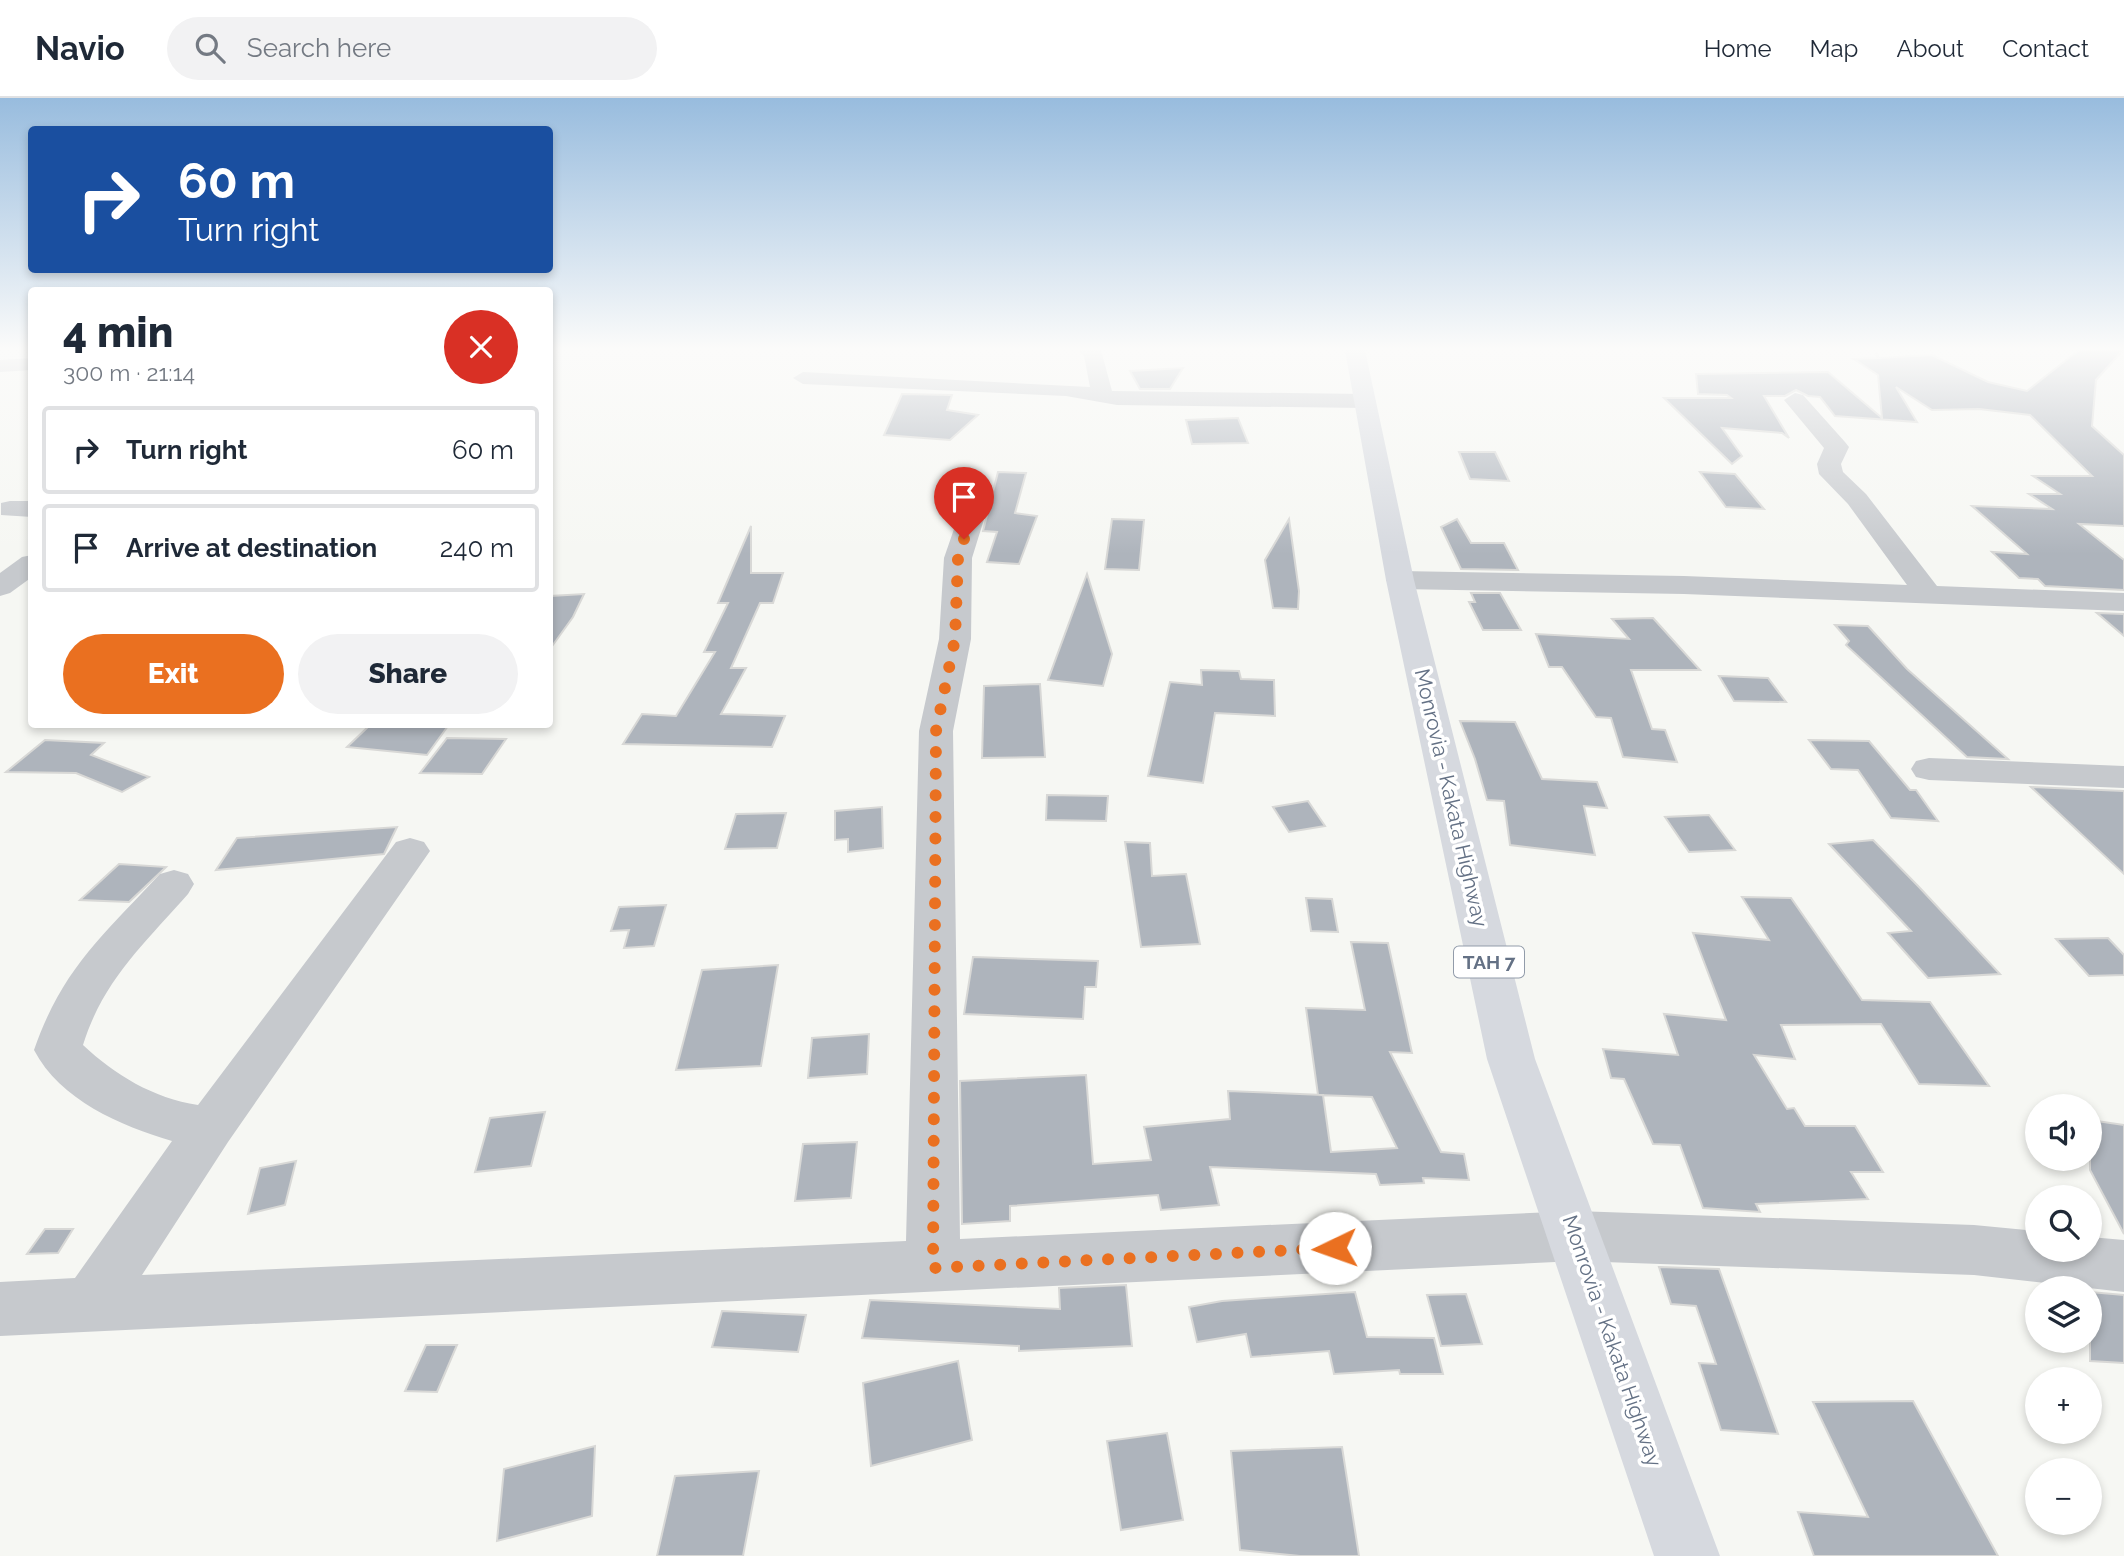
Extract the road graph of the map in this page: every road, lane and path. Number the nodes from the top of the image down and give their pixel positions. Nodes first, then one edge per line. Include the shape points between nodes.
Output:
1 (1368, 418) edge
2 (1809, 418) edge
3 (977, 500) dead end
4 (28, 566) edge
5 (1400, 580) junction
6 (0, 587) edge
7 (1930, 596) junction
8 (2124, 602) edge
9 (1929, 769) dead end
10 (2124, 777) edge
11 (410, 851) dead end
12 (174, 884) dead end
13 (210, 1128) junction
14 (1577, 1236) junction
15 (2124, 1266) edge
16 (933, 1268) junction
17 (91, 1304) junction
18 (0, 1309) edge
19 (1686, 1556) edge

1 - 5 highway, Monrovia - Kakata Highway / TAH 7
2 - 7 street via 1837,447 1829,464 1831,474 1857,499
3 - 16 street via 958,558 955,639 936,731
4 - 6 street
5 - 7 street via 1684,585
5 - 14 highway, Monrovia - Kakata Highway / TAH 7 via 1511,1059
7 - 8 street
9 - 10 street
11 - 13 street
12 - 13 street via 94,972 71,1010 58,1050 94,1083 142,1109 187,1126
13 - 17 street
14 - 15 street via 1974,1251
14 - 16 street
14 - 19 highway, Monrovia - Kakata Highway / TAH 7
16 - 17 street
17 - 18 street

